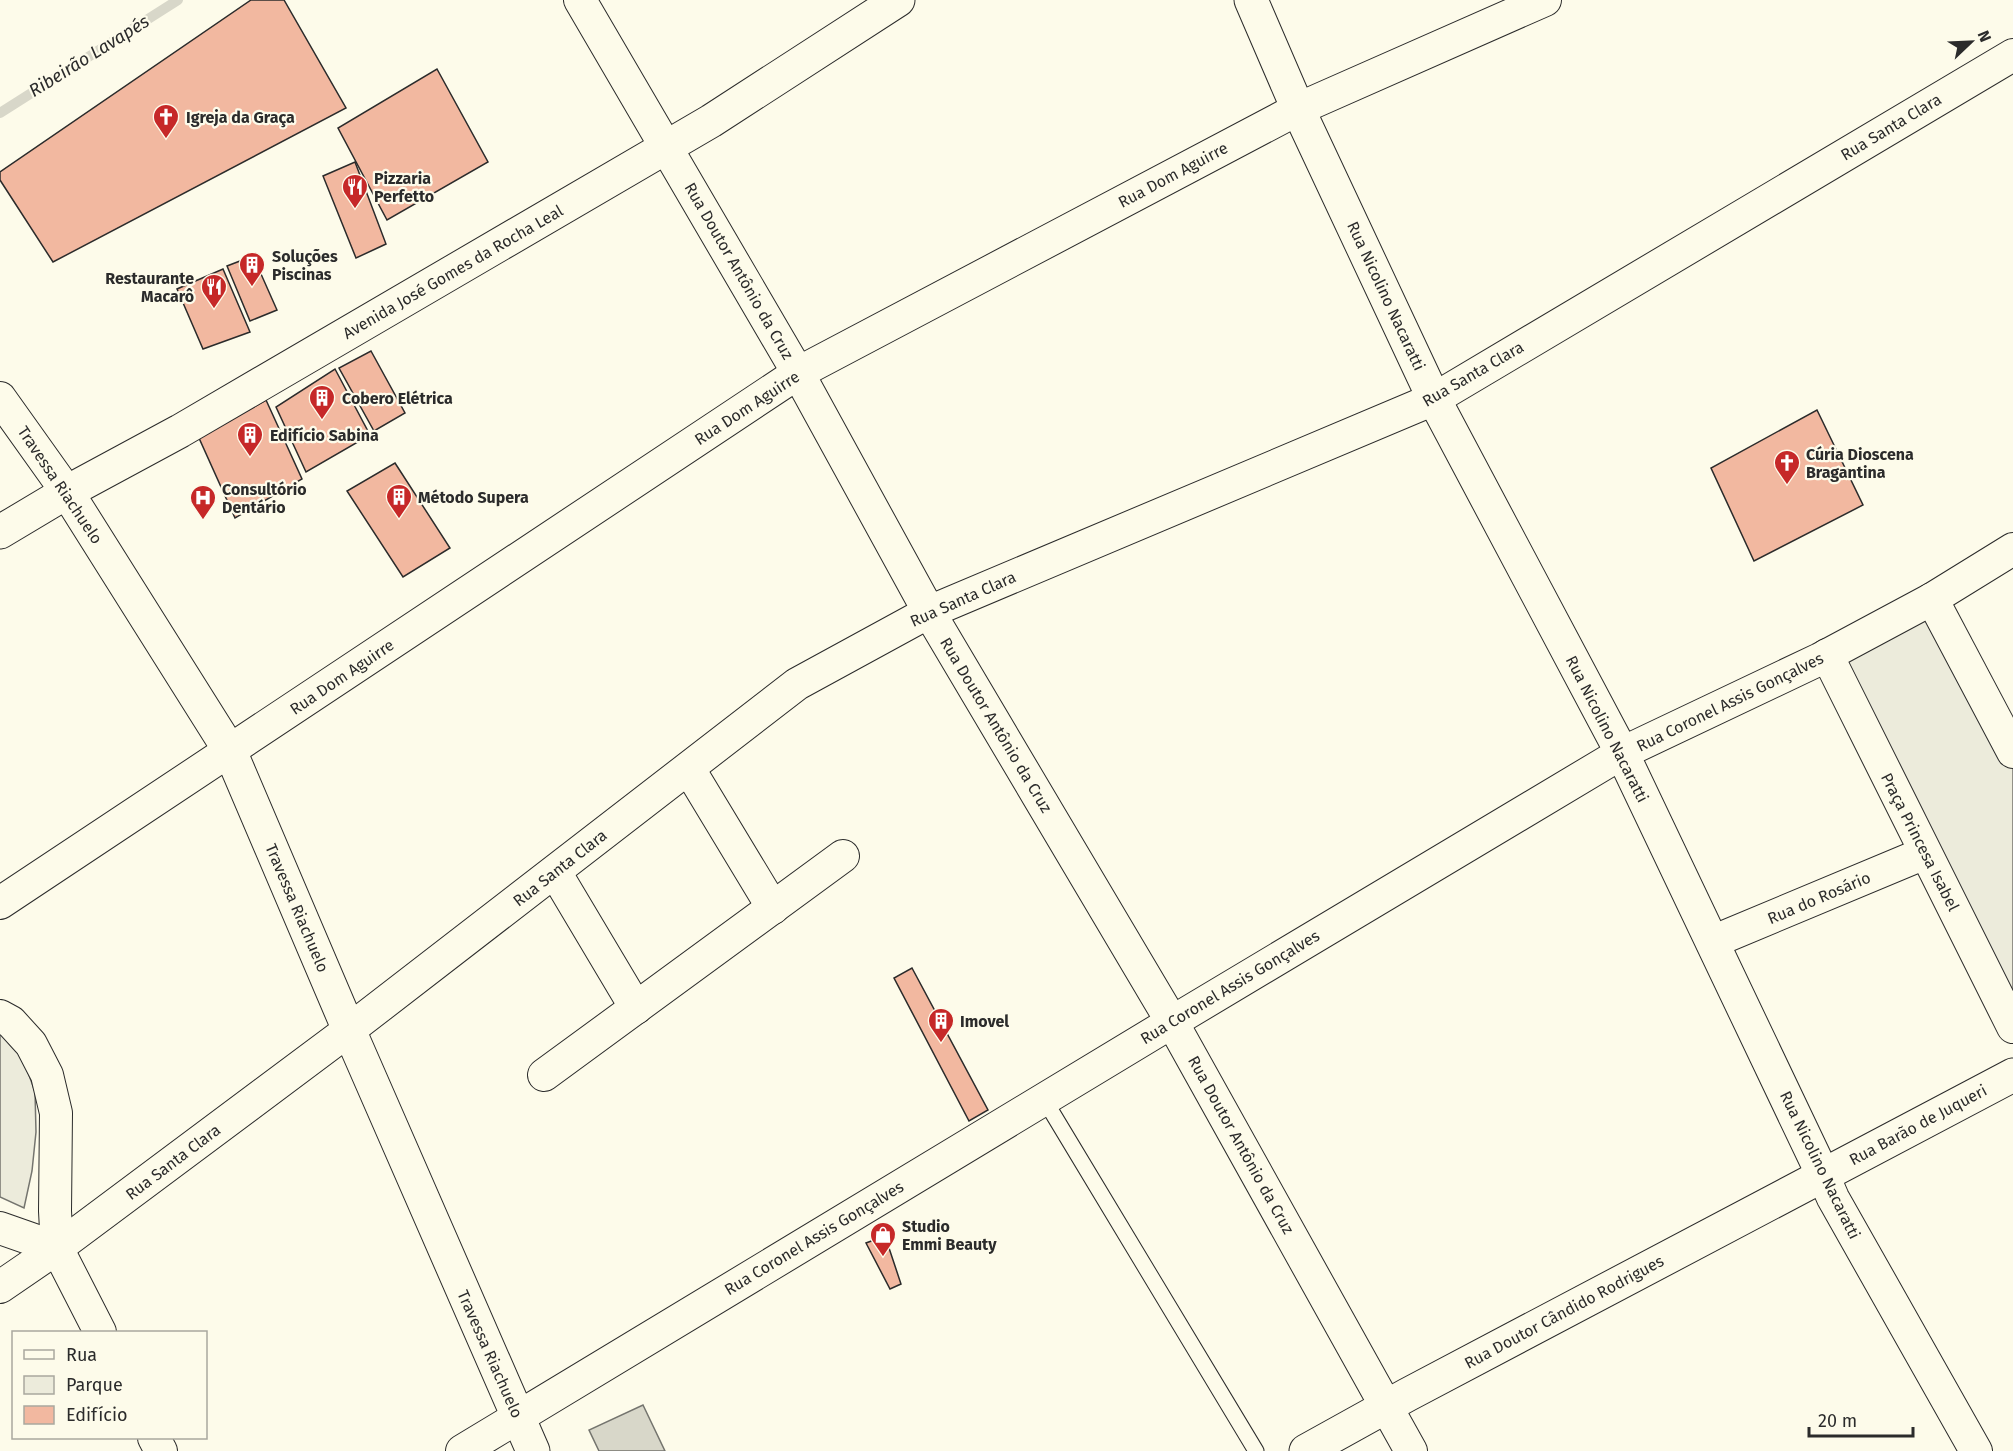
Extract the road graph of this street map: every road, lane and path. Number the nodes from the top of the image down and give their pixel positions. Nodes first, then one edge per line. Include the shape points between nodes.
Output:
1 (580, 0) edge
2 (898, 0) edge
3 (1251, 0) edge
4 (1545, 0) edge
5 (2013, 55) edge
6 (1298, 109) junction
7 (666, 147) junction
8 (798, 374) junction
9 (0, 398) edge
10 (1434, 399) junction
11 (67, 492) junction
12 (0, 532) edge
13 (2013, 549) edge
14 (1932, 599) junction
15 (929, 612) junction
16 (1827, 655) junction
17 (230, 751) junction
18 (2013, 752) edge
19 (1622, 753) junction
20 (688, 768) junction
21 (1925, 853) junction
22 (843, 856) dead end
23 (555, 872) junction
24 (0, 903) edge
25 (772, 908) junction
26 (1712, 942) junction
27 (636, 1008) junction
28 (0, 1016) edge
29 (1172, 1022) junction
30 (2013, 1028) edge
31 (349, 1030) junction
32 (544, 1075) dead end
33 (2013, 1075) edge
34 (1044, 1099) junction
35 (1823, 1175) junction
36 (0, 1228) edge
37 (57, 1248) junction
38 (0, 1287) edge
39 (99, 1331) edge
40 (1386, 1407) junction
41 (518, 1416) junction
42 (462, 1451) edge
43 (533, 1451) edge
44 (1256, 1451) edge
45 (1306, 1451) edge
46 (1411, 1451) edge
47 (1976, 1451) edge

1 - 7 street, Rua Doutor Antônio da Cruz
2 - 7 street, Avenida José Gomes da Rocha Leal
3 - 6 street, Rua Nicolino Nacaratti
4 - 6 street, Rua Dom Aguirre
5 - 10 street, Rua Santa Clara
6 - 8 street, Rua Dom Aguirre
6 - 10 street, Rua Nicolino Nacaratti
7 - 8 street, Rua Doutor Antônio da Cruz
7 - 11 street, Avenida José Gomes da Rocha Leal via 180,431
8 - 15 street, Rua Doutor Antônio da Cruz
8 - 17 street, Rua Dom Aguirre
9 - 11 street, Travessa Riachuelo
10 - 15 street, Rua Santa Clara
10 - 19 street, Rua Nicolino Nacaratti
11 - 12 street, Avenida José Gomes da Rocha Leal
11 - 17 street, Travessa Riachuelo
13 - 14 street, Rua Coronel Assis Gonçalves
14 - 16 street, Rua Coronel Assis Gonçalves
14 - 18 street
15 - 20 street, Rua Santa Clara via 797,684
15 - 29 street, Rua Doutor Antônio da Cruz
16 - 19 street, Rua Coronel Assis Gonçalves
16 - 21 street, Praça Princesa Isabel
17 - 24 street, Rua Dom Aguirre
17 - 31 street, Travessa Riachuelo
19 - 26 street, Rua Nicolino Nacaratti
19 - 29 street, Rua Coronel Assis Gonçalves
20 - 23 street, Rua Santa Clara
20 - 25 street
21 - 26 street, Rua do Rosário
21 - 30 street, Praça Princesa Isabel
22 - 25 street
23 - 27 street
23 - 31 street, Rua Santa Clara
25 - 27 street
26 - 35 street, Rua Nicolino Nacaratti
27 - 32 street
28 - 37 street via 31,1044 47,1075 57,1113
29 - 34 street, Rua Coronel Assis Gonçalves
29 - 40 street, Rua Doutor Antônio da Cruz
31 - 37 street, Rua Santa Clara
31 - 41 street, Travessa Riachuelo
33 - 35 street, Rua Barão de Juqueri
34 - 41 street, Rua Coronel Assis Gonçalves
34 - 44 lane
35 - 40 street, Rua Doutor Cândido Rodrigues
35 - 47 street, Rua Nicolino Nacaratti
36 - 37 street
37 - 38 street, Rua Santa Clara
37 - 39 street
40 - 45 street, Rua Doutor Cândido Rodrigues
40 - 46 street, Rua Doutor Antônio da Cruz
41 - 42 street, Rua Coronel Assis Gonçalves
41 - 43 street, Travessa Riachuelo

